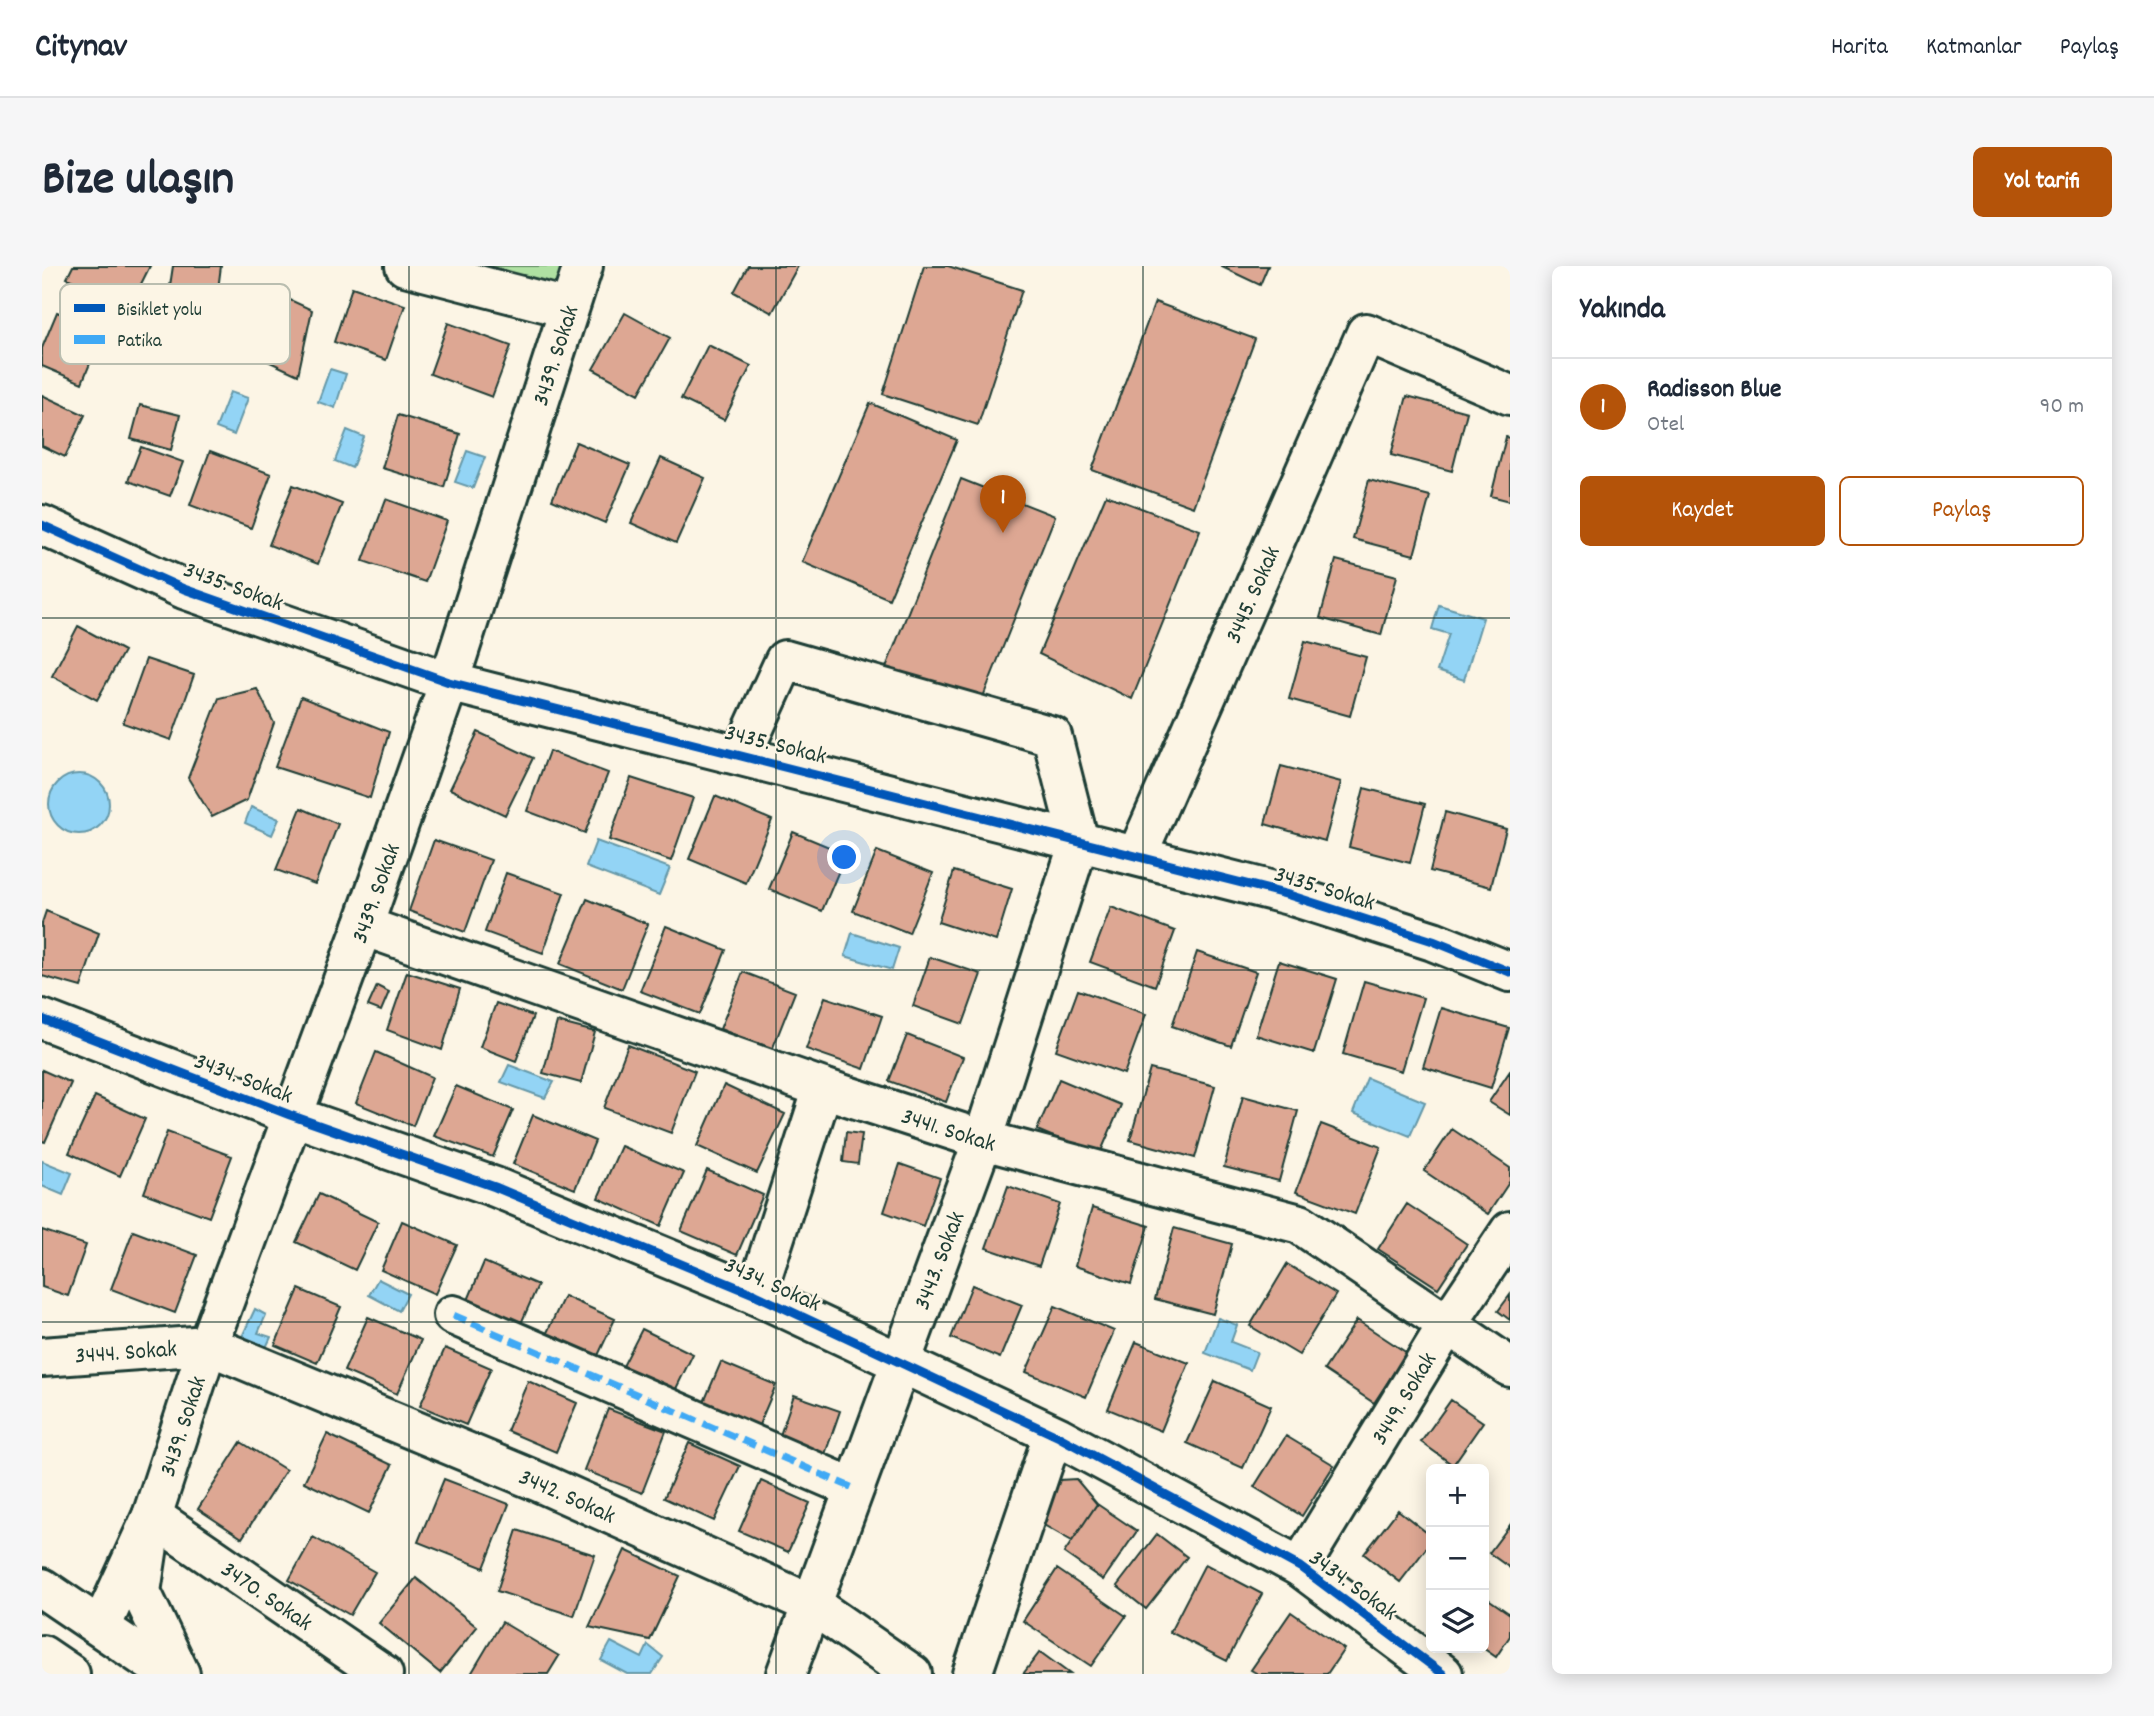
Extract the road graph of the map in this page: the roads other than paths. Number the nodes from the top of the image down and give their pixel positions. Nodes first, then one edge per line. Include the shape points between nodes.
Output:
1 (583, 266) edge
2 (422, 268) edge
3 (567, 308) junction
4 (1510, 395) edge
5 (42, 525) edge
6 (449, 682) junction
7 (742, 754) junction
8 (1079, 842) junction
9 (1137, 855) junction
10 (363, 926) junction
11 (1510, 972) edge
12 (42, 1018) edge
13 (823, 1088) junction
14 (290, 1115) junction
15 (983, 1140) junction
16 (1510, 1231) edge
17 (756, 1295) junction
18 (453, 1315) dead end
19 (1447, 1325) junction
20 (208, 1345) junction
21 (42, 1357) edge
22 (899, 1363) junction
23 (1510, 1367) edge
24 (1053, 1435) junction
25 (853, 1488) junction
26 (152, 1516) junction
27 (1300, 1567) junction
28 (42, 1588) edge
29 (811, 1605) junction
30 (101, 1627) junction
31 (42, 1655) edge
32 (70, 1674) edge
33 (169, 1674) edge
34 (180, 1674) edge
35 (383, 1674) edge
36 (786, 1674) edge
37 (912, 1674) edge
38 (972, 1674) edge
39 (1443, 1674) edge

1 - 3 main road, 3439. Sokak
2 - 3 main road
3 - 6 main road, 3439. Sokak
4 - 9 main road, 3445. Sokak via 1366,332
5 - 6 main road, 3435. Sokak via 184,589
6 - 7 main road, 3435. Sokak
6 - 10 main road, 3439. Sokak
7 - 8 main road, 3435. Sokak
7 - 8 main road via 785,660 1052,736
8 - 9 main road, 3435. Sokak
8 - 15 main road, 3443. Sokak
9 - 11 main road, 3435. Sokak via 1289,895 1433,940
10 - 13 main road, 3441. Sokak
10 - 14 main road, 3439. Sokak
12 - 14 main road, 3434. Sokak
13 - 15 main road, 3441. Sokak
13 - 17 main road
14 - 17 main road, 3434. Sokak via 495,1187
14 - 20 main road, 3439. Sokak
15 - 19 main road, 3441. Sokak via 1300,1224
15 - 22 main road, 3443. Sokak
16 - 19 main road, 3449. Sokak
17 - 22 main road, 3434. Sokak
18 - 25 main road
19 - 23 main road, 3441. Sokak
19 - 27 main road, 3449. Sokak
20 - 21 main road, 3444. Sokak
20 - 26 main road, 3439. Sokak
20 - 29 main road, 3442. Sokak via 539,1482
22 - 24 main road, 3434. Sokak
22 - 25 main road, 3443. Sokak
24 - 27 main road, 3434. Sokak
24 - 38 main road
25 - 29 main road, 3443. Sokak
26 - 30 main road
26 - 34 main road via 141,1592
26 - 35 main road, 3470. Sokak
27 - 39 main road, 3434. Sokak
28 - 30 main road
29 - 36 main road, 3443. Sokak
29 - 37 main road, 3442. Sokak
30 - 33 main road
31 - 32 main road

